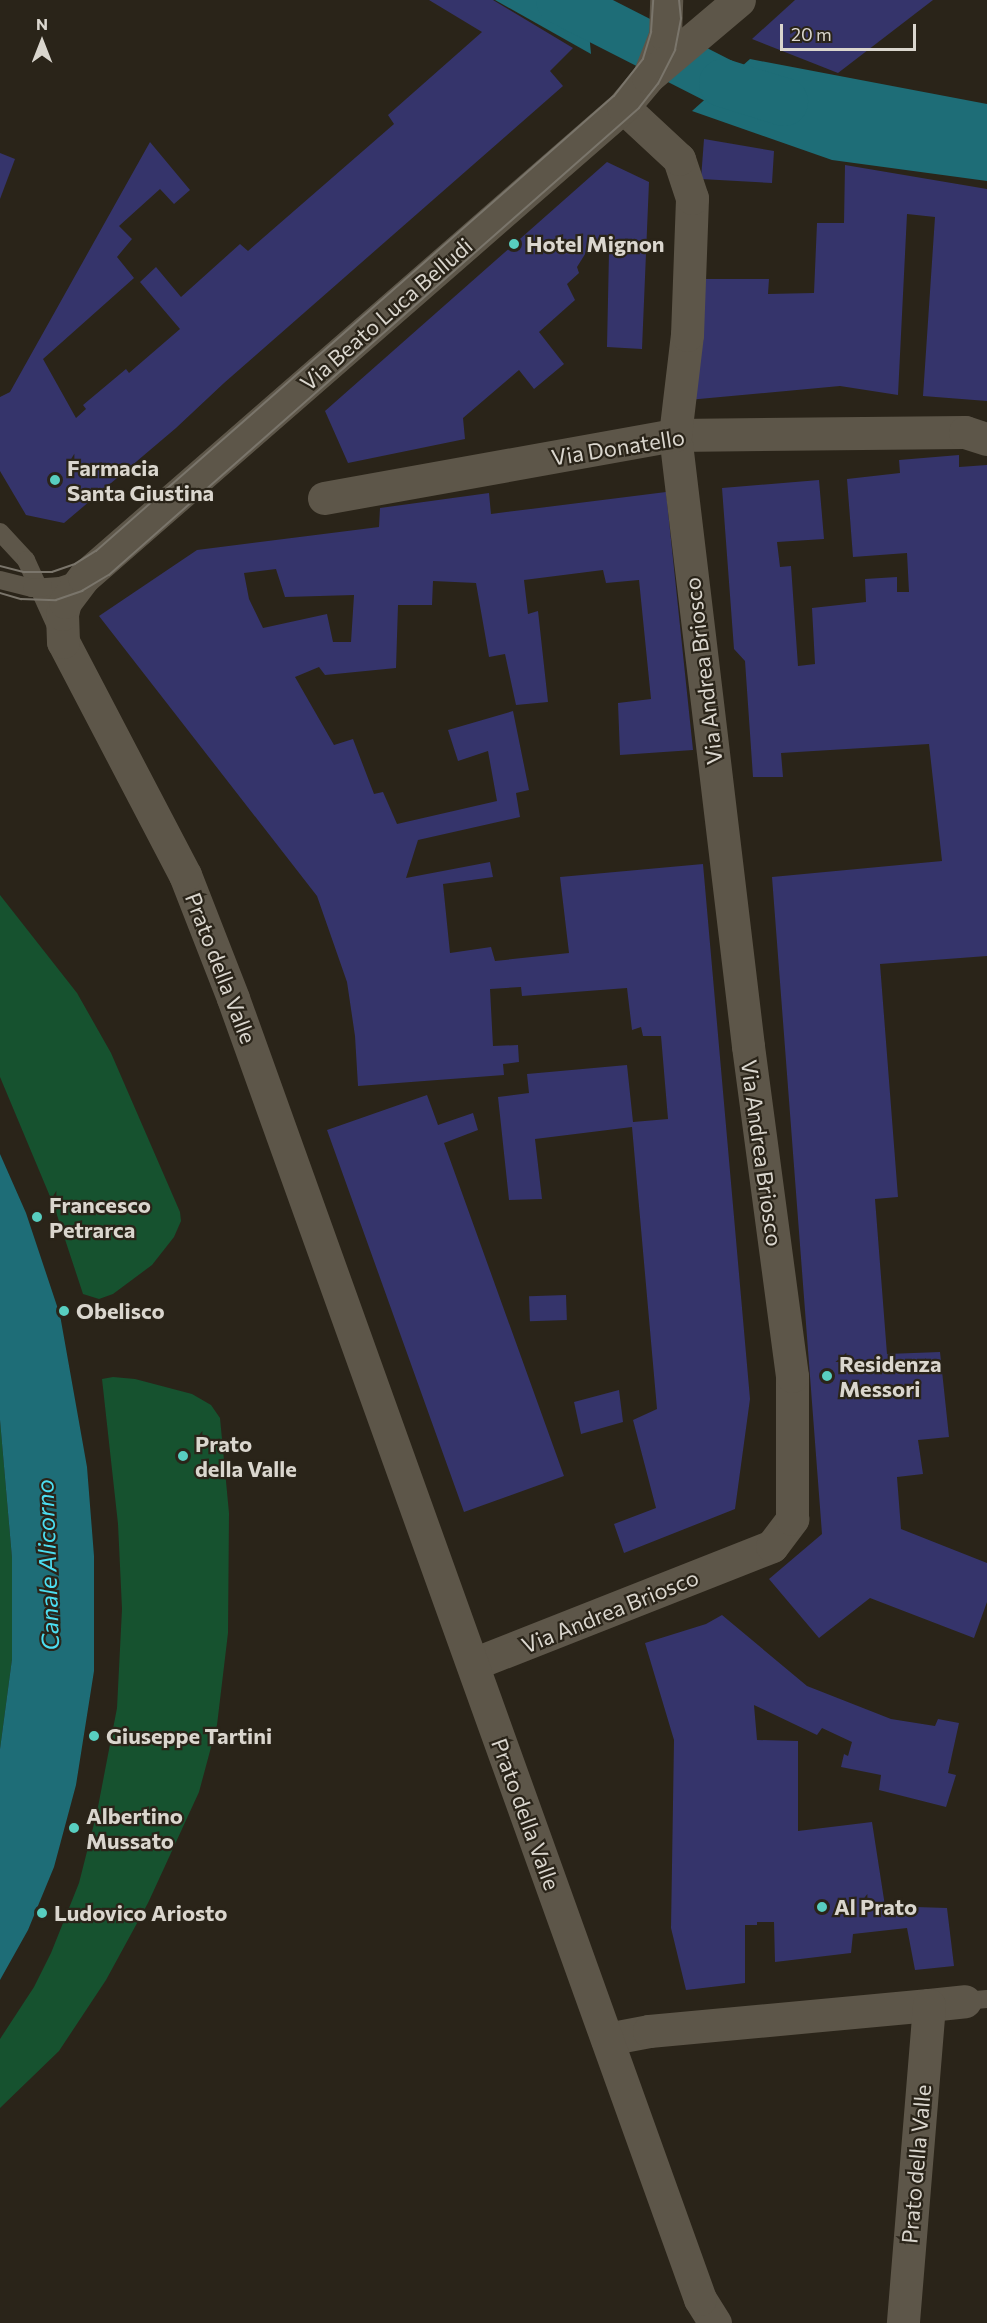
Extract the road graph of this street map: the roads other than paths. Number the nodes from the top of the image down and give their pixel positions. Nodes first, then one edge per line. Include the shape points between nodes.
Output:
1 (666, 0) edge
2 (730, 8) edge
3 (636, 92) junction
4 (675, 435) junction
5 (987, 439) edge
6 (324, 498) dead end
7 (0, 532) edge
8 (84, 577) junction
9 (0, 580) edge
10 (39, 588) junction
11 (63, 642) junction
12 (473, 1664) junction
13 (976, 2000) edge
14 (928, 2005) junction
15 (607, 2039) junction
16 (706, 2315) edge
17 (903, 2323) edge

1 - 3 street via 665,35
2 - 3 street, Via Beato Luca Belludi
3 - 4 street, Via Andrea Briosco via 679,159 692,198 687,335
3 - 8 street, Via Beato Luca Belludi
4 - 5 street, Via Donatello via 965,432
4 - 6 street, Via Donatello
4 - 12 street, Via Andrea Briosco via 792,1376 792,1519 772,1546
7 - 10 lane, Prato della Valle via 26,560
8 - 10 lane via 60,586
8 - 11 street, Via Beato Luca Belludi via 65,602
9 - 10 lane
10 - 11 lane, Prato della Valle
11 - 12 street, Prato della Valle via 168,841 203,919
12 - 15 street, Prato della Valle
13 - 14 street
14 - 15 street via 649,2031
14 - 17 street, Prato della Valle
15 - 16 street, Prato della Valle

